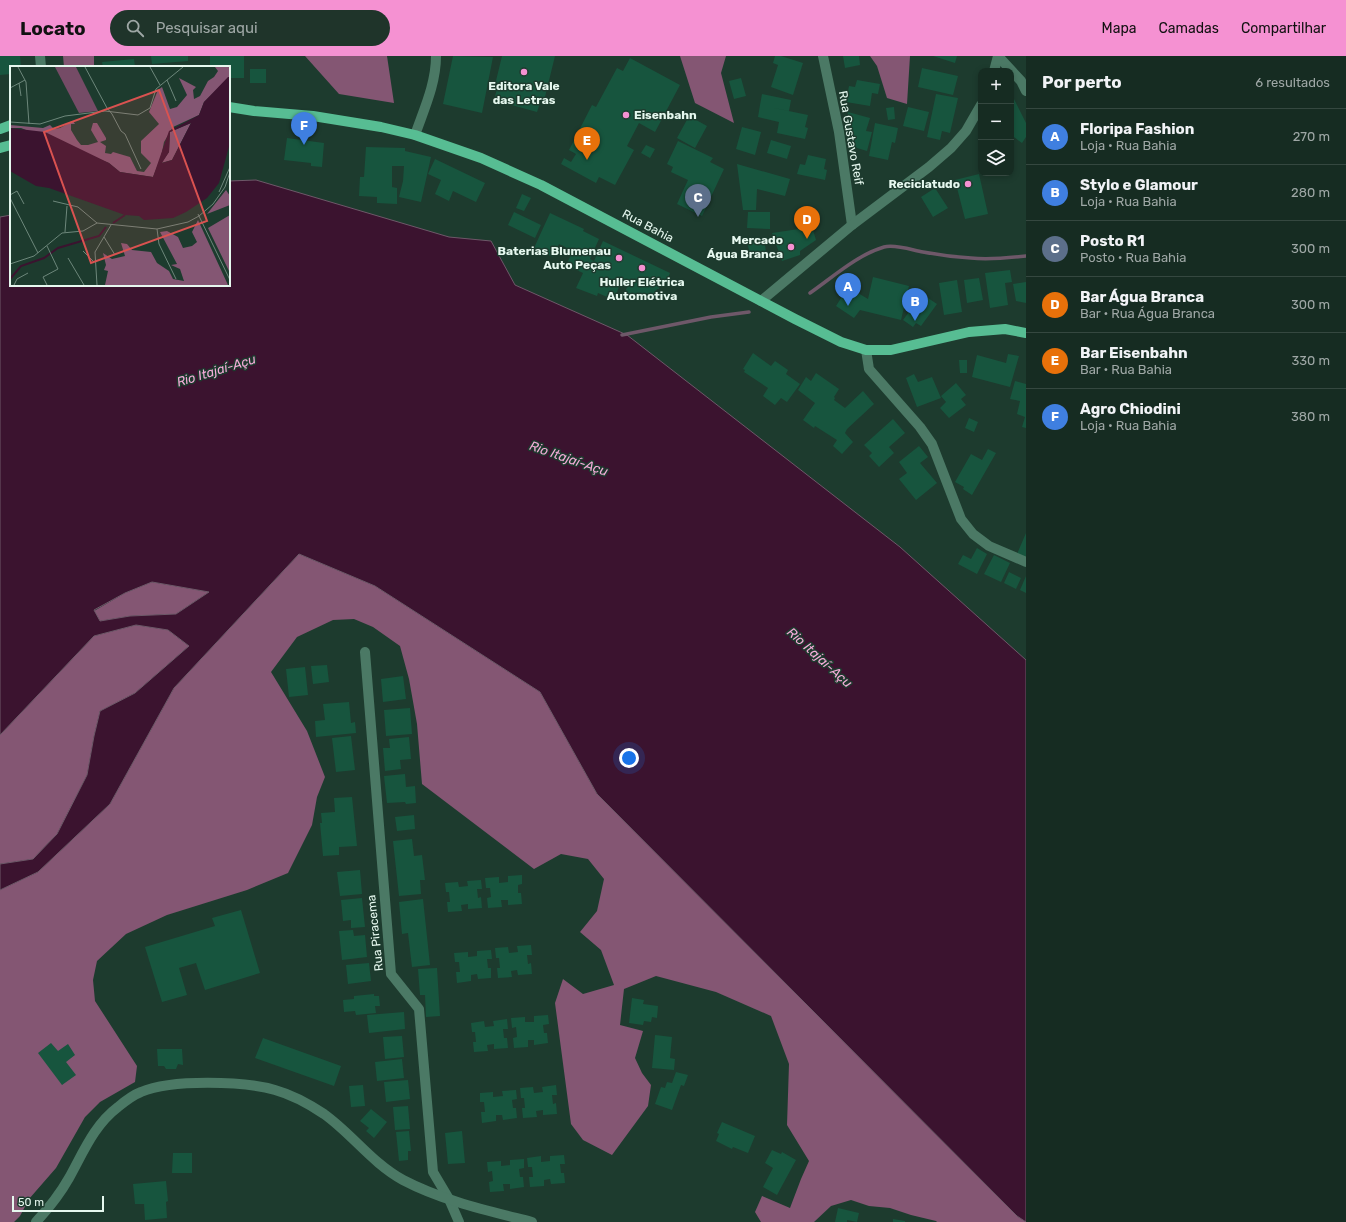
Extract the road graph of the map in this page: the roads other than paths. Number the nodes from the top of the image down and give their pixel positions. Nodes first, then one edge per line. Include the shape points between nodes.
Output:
1 (40, 56) edge
2 (436, 56) edge
3 (823, 56) edge
4 (998, 56) edge
5 (41, 66) edge
6 (995, 68) edge
7 (1026, 91) edge
8 (230, 107) edge
9 (978, 110) edge
10 (254, 111) junction
11 (230, 113) edge
12 (10, 126) edge
13 (0, 129) edge
14 (415, 135) junction
15 (10, 145) edge
16 (0, 148) edge
17 (852, 225) junction
18 (761, 301) junction
19 (1026, 333) edge
20 (866, 350) junction
21 (1026, 562) edge
22 (365, 652) dead end
23 (449, 1199) junction
24 (36, 1222) edge
25 (459, 1222) edge
26 (532, 1222) edge

1 - 5 street
2 - 14 street via 430,96
3 - 17 street, Rua Gustavo Reif
4 - 6 street
4 - 7 street via 1021,81
8 - 10 main road, Rua Bahia
9 - 17 street via 952,148
10 - 11 main road, Rua Bahia
10 - 14 main road, Rua Bahia via 313,116
12 - 13 main road
14 - 18 main road, Rua Bahia via 481,158 541,185
15 - 16 main road
17 - 18 street
18 - 20 main road, Rua Bahia via 841,342
19 - 20 main road, Rua Bahia via 1005,329 969,332 891,350
20 - 21 street via 869,369 932,444 961,520 973,534 989,546
22 - 23 street, Rua Piracema via 391,974 419,1009 433,1172
23 - 24 street via 416,1186 382,1166 326,1115 301,1099 249,1085 184,1084 160,1086 140,1092 117,1107 99,1125 68,1179
23 - 25 street, Rua Piracema
23 - 26 street

